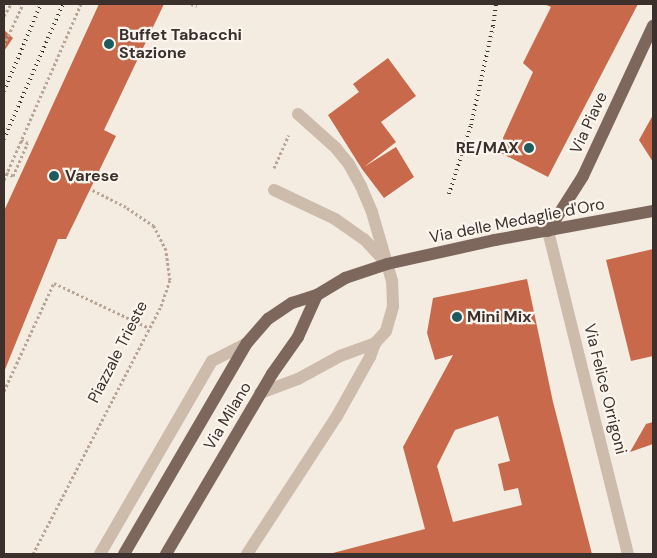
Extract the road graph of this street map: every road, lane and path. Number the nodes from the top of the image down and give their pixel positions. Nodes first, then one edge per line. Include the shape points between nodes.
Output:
1 (11, 4) edge
2 (23, 4) edge
3 (81, 4) edge
4 (190, 4) edge
5 (197, 6) dead end
6 (4, 16) edge
7 (653, 26) edge
8 (4, 45) edge
9 (298, 114) joint
10 (21, 140) junction
11 (273, 170) dead end
12 (6, 174) junction
13 (4, 180) edge
14 (91, 189) dead end
15 (274, 190) dead end
16 (653, 211) edge
17 (548, 231) junction
18 (387, 264) junction
19 (316, 295) junction
20 (149, 328) junction
21 (247, 343) junction
22 (374, 343) junction
23 (4, 391) edge
24 (260, 394) junction
25 (33, 554) edge
26 (100, 554) edge
27 (124, 554) edge
28 (166, 554) edge
29 (247, 554) edge
30 (628, 554) edge

1 - 6 path
2 - 8 path
3 - 10 path
4 - 5 path
7 - 17 main road, Via Piave via 583,176
9 - 11 path
9 - 18 street via 326,137 348,163 372,212
10 - 12 path
10 - 12 path via 28,143 13,176
12 - 13 path
14 - 20 path, Piazzale Trieste via 154,226 166,250 170,280
15 - 18 street via 335,219 364,239
16 - 17 main road, Via delle Medaglie d'Oro
17 - 18 main road, Via delle Medaglie d'Oro
17 - 30 street, Via Felice Orrigoni
18 - 19 main road, Via Milano via 345,278
18 - 22 street via 394,294 392,313 386,331
19 - 21 main road, Via Milano via 292,303 268,319
19 - 24 main road, Via Milano via 301,332
20 - 23 path via 54,283
20 - 25 path, Piazzale Trieste
21 - 26 street, Via Milano via 212,362
21 - 27 main road, Via Milano
22 - 24 street via 340,356 298,380
22 - 29 street via 370,357 338,416
24 - 28 main road, Via Milano

